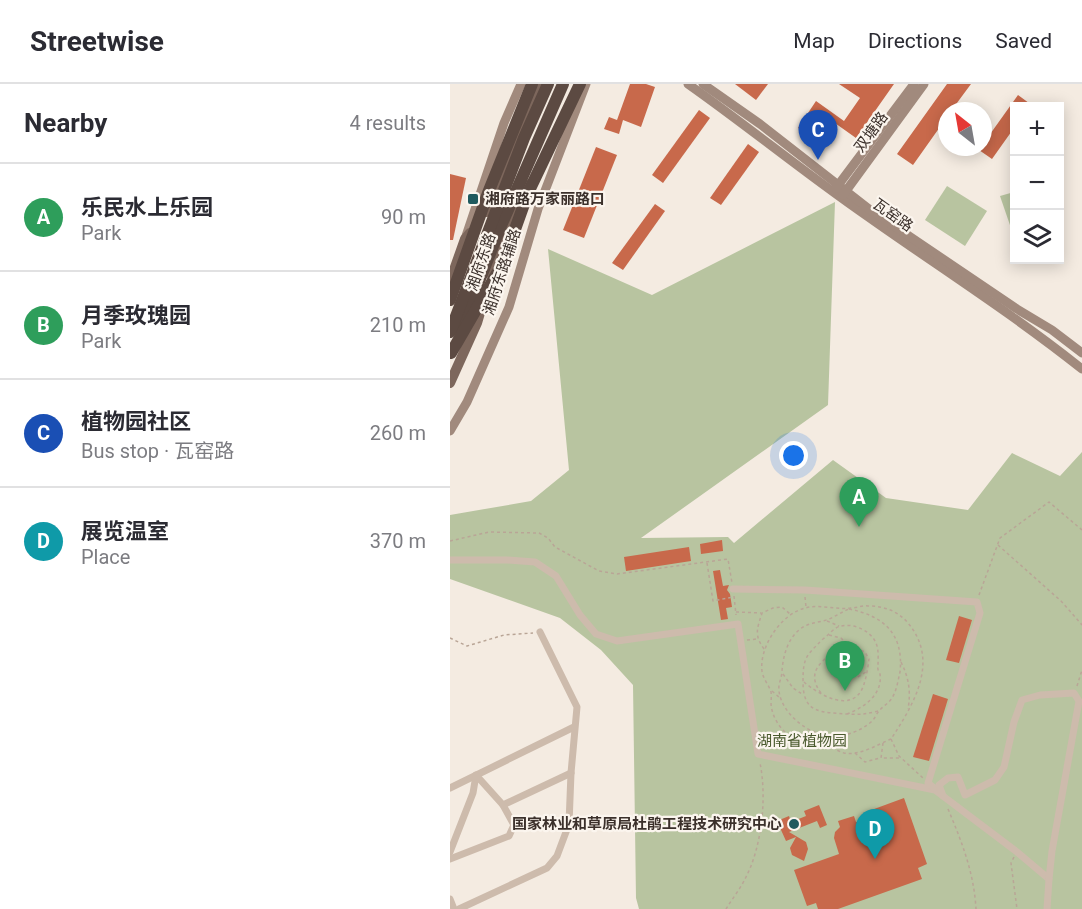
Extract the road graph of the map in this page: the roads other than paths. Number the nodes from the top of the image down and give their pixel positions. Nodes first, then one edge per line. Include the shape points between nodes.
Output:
1 (521, 84) edge
2 (532, 84) edge
3 (539, 84) edge
4 (548, 84) edge
5 (563, 84) edge
6 (568, 84) edge
7 (580, 84) edge
8 (586, 84) edge
9 (688, 84) edge
10 (703, 84) edge
11 (914, 84) edge
12 (924, 84) edge
13 (840, 191) junction
14 (465, 239) junction
15 (453, 263) edge
16 (480, 266) junction
17 (450, 281) edge
18 (450, 300) edge
19 (450, 332) edge
20 (1082, 353) edge
21 (451, 354) edge
22 (1082, 369) edge
23 (450, 383) edge
24 (450, 431) edge
25 (450, 560) edge
26 (733, 589) road end
27 (540, 632) road end
28 (574, 728) junction
29 (571, 773) junction
30 (476, 775) junction
31 (450, 788) edge
32 (935, 790) junction
33 (943, 797) junction
34 (503, 805) junction
35 (459, 830) junction
36 (450, 834) edge
37 (450, 852) edge
38 (450, 860) edge
39 (1049, 879) junction
40 (450, 899) edge
41 (454, 909) edge
42 (459, 909) edge
43 (1047, 909) edge

1 - 14 main road
2 - 18 highway, bridge
3 - 14 main road, 湘府东路 via 487,213
4 - 16 highway via 524,138
5 - 16 highway
6 - 23 main road, 湘府东路 via 524,186 477,323
7 - 21 highway, bridge via 528,193 503,263
8 - 24 main road, 湘府东路辅路 via 538,209 509,307
9 - 13 main road, 瓦窑路
10 - 13 main road, 瓦窑路 via 760,124
11 - 13 main road, 双塘路
12 - 13 main road, 双塘路
13 - 20 main road, 瓦窑路
13 - 22 main road, 瓦窑路
14 - 15 main road, 湘府东路
15 - 17 main road, 湘府东路
16 - 19 highway
16 - 21 highway, bridge
25 - 32 street via 536,562 556,576 596,634 617,641 738,624 758,754
26 - 32 street via 977,602 980,613 928,783
27 - 28 street via 577,707
28 - 29 street
28 - 30 street
29 - 34 street
29 - 42 street via 569,824 557,856 547,868
30 - 31 street
30 - 34 street
30 - 35 street
32 - 33 street
33 - 39 street
33 - 39 street via 939,785 948,778 957,777 965,795 995,780 1004,767 1022,700 1074,693 1079,701
34 - 38 street via 514,825 510,836
35 - 36 street
35 - 37 street
39 - 43 street
40 - 41 street

